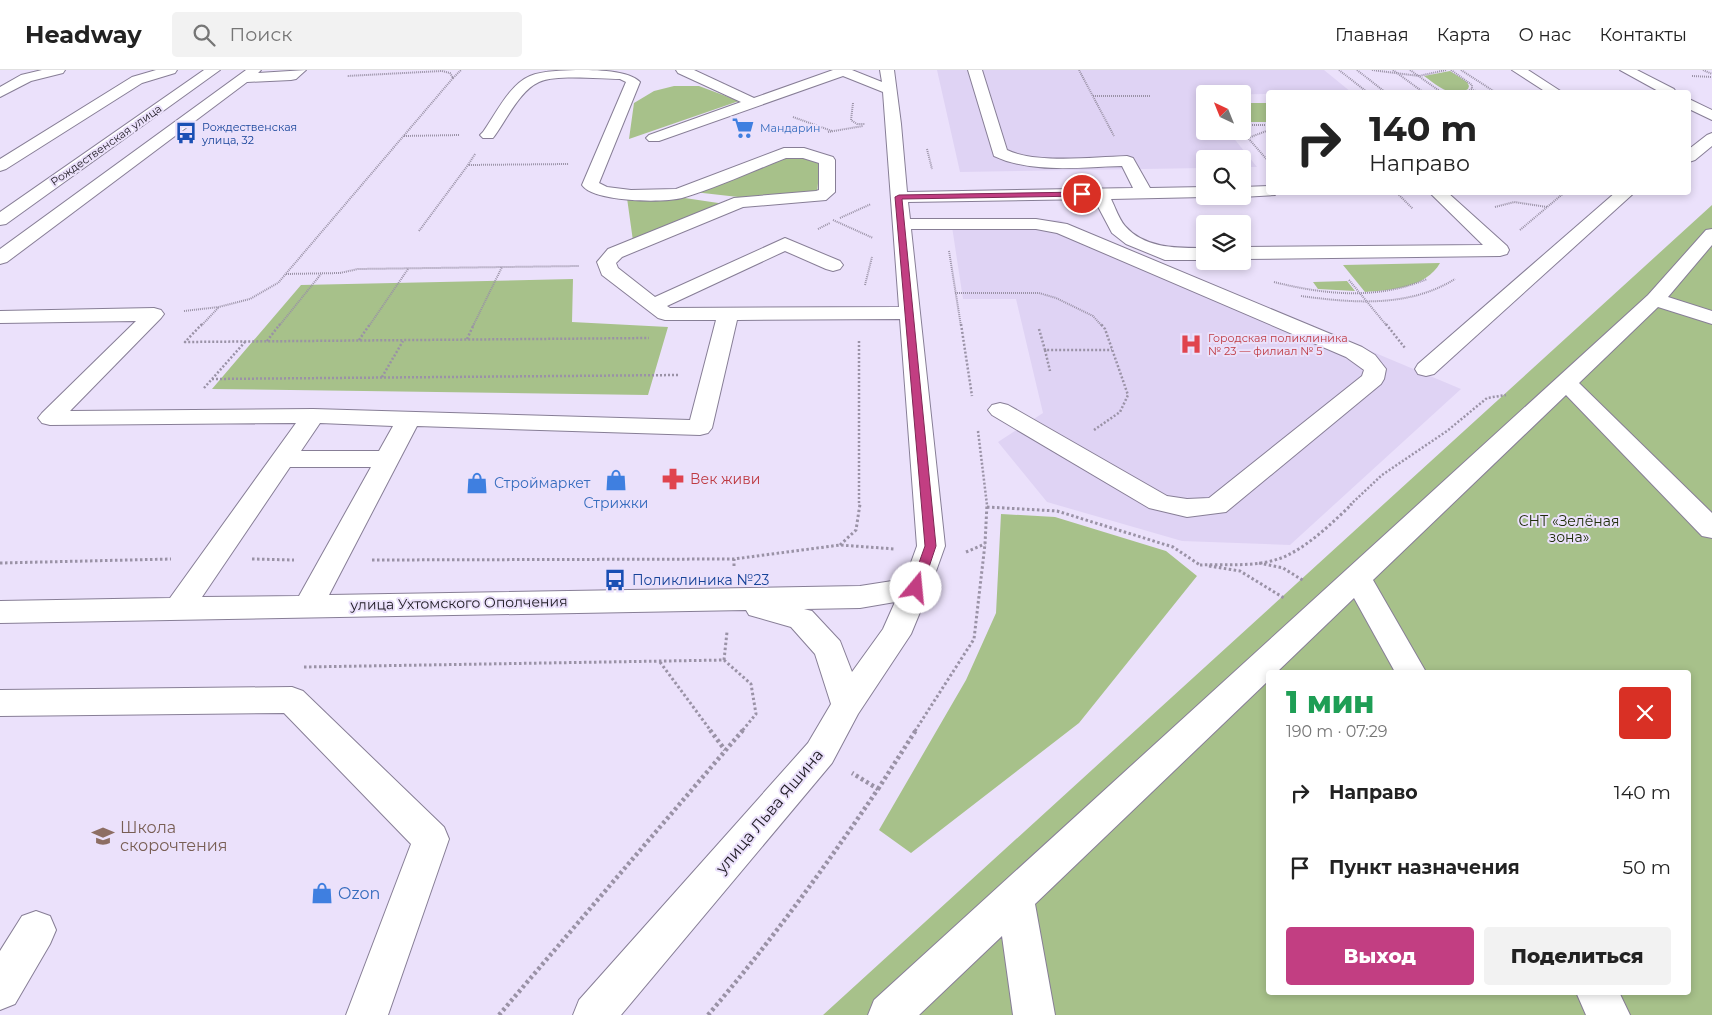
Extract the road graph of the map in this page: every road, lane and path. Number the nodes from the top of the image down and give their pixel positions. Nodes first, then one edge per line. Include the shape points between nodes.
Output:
1 (58, 70) edge
2 (170, 70) edge
3 (213, 70) edge
4 (298, 70) edge
5 (375, 70) edge
6 (460, 70) edge
7 (683, 70) edge
8 (842, 70) edge
9 (975, 70) edge
10 (1079, 70) edge
11 (1339, 70) edge
12 (1357, 70) edge
13 (1372, 70) edge
14 (1393, 70) edge
15 (1410, 70) edge
16 (1446, 70) edge
17 (1451, 70) edge
18 (1461, 70) edge
19 (1519, 70) edge
20 (1627, 70) edge
21 (1703, 70) edge
22 (248, 74) edge
23 (1399, 74) junction
24 (1712, 74) edge
25 (370, 75) junction
26 (1417, 75) junction
27 (347, 76) dead end
28 (453, 78) junction
29 (1464, 79) junction
30 (1474, 79) junction
31 (138, 80) junction
32 (199, 80) junction
33 (888, 80) edge
34 (1487, 87) junction
35 (1364, 90) edge
36 (1382, 90) edge
37 (1420, 90) edge
38 (1438, 90) edge
39 (1471, 90) edge
40 (1485, 90) edge
41 (1492, 90) edge
42 (1552, 90) edge
43 (1665, 90) edge
44 (0, 93) edge
45 (1093, 96) junction
46 (1150, 96) dead end
47 (753, 103) junction
48 (1691, 104) edge
49 (1712, 116) edge
50 (1266, 125) edge
51 (1251, 126) edge
52 (1266, 131) edge
53 (1712, 131) edge
54 (1696, 132) dead end
55 (488, 135) dead end
56 (1251, 137) edge
57 (654, 138) dead end
58 (1712, 138) edge
59 (1250, 140) edge
60 (926, 143) dead end
61 (1691, 155) edge
62 (1266, 159) edge
63 (1127, 161) junction
64 (468, 165) dead end
65 (0, 166) edge
66 (1266, 191) edge
67 (1196, 192) edge
68 (1251, 192) edge
69 (1144, 193) junction
70 (678, 194) junction
71 (1100, 194) junction
72 (1439, 195) edge
73 (1561, 195) edge
74 (1624, 195) edge
75 (938, 196) junction
76 (899, 197) junction
77 (740, 202) junction
78 (1547, 207) junction
79 (1494, 211) dead end
80 (0, 220) edge
81 (901, 224) junction
82 (944, 224) junction
83 (1515, 227) dead end
84 (1521, 229) junction
85 (419, 231) dead end
86 (1712, 234) edge
87 (874, 248) dead end
88 (1499, 249) junction
89 (1466, 250) junction
90 (1448, 251) junction
91 (1327, 252) junction
92 (1251, 253) edge
93 (1196, 254) edge
94 (0, 258) edge
95 (833, 265) dead end
96 (607, 266) junction
97 (502, 267) junction
98 (409, 268) junction
99 (1541, 268) junction
100 (286, 274) junction
101 (321, 274) junction
102 (1268, 281) dead end
103 (955, 293) junction
104 (1360, 293) junction
105 (1298, 296) dead end
106 (1655, 299) junction
107 (1367, 301) junction
108 (653, 305) junction
109 (219, 307) junction
110 (728, 313) junction
111 (909, 313) junction
112 (154, 314) junction
113 (859, 314) junction
114 (0, 317) edge
115 (1712, 318) edge
116 (1039, 329) dead end
117 (653, 338) dead end
118 (467, 339) junction
119 (359, 340) junction
120 (404, 340) junction
121 (266, 341) junction
122 (245, 342) junction
123 (1045, 350) junction
124 (1112, 350) junction
125 (1408, 352) dead end
126 (1426, 369) dead end
127 (1050, 371) dead end
128 (713, 374) junction
129 (382, 377) junction
130 (212, 379) junction
131 (1566, 382) junction
132 (972, 398) dead end
133 (1000, 410) dead end
134 (313, 416) junction
135 (178, 417) junction
136 (409, 419) junction
137 (976, 425) dead end
138 (1066, 449) junction
139 (284, 459) junction
140 (388, 459) junction
141 (987, 507) junction
142 (1712, 529) edge
143 (840, 546) dead end
144 (1259, 563) junction
145 (1200, 565) junction
146 (1357, 578) junction
147 (916, 588) junction
148 (731, 599) junction
149 (309, 605) junction
150 (179, 608) junction
151 (1324, 609) junction
152 (0, 612) edge
153 (660, 662) junction
154 (296, 667) dead end
155 (1410, 670) edge
156 (0, 703) edge
157 (847, 705) junction
158 (725, 750) junction
159 (820, 753) junction
160 (878, 789) junction
161 (1014, 898) junction
162 (36, 930) dead end
163 (0, 989) edge
164 (1598, 995) edge
165 (367, 1015) edge
166 (499, 1015) edge
167 (594, 1015) edge
168 (708, 1015) edge
169 (889, 1015) edge
170 (1034, 1015) edge
171 (1609, 1015) edge

1 - 44 street via 26,78
2 - 31 street
3 - 32 street, Рождественская улица
4 - 22 street via 291,76
5 - 25 path
6 - 28 path
7 - 47 street
8 - 33 street
8 - 47 street
9 - 63 street via 1003,156 1029,161
10 - 45 path
11 - 35 path
12 - 36 path
13 - 23 path
14 - 23 path
15 - 26 path
16 - 26 path
17 - 29 path
18 - 30 path
19 - 42 street
20 - 43 street
21 - 24 path
22 - 94 street
23 - 26 path
23 - 37 path
25 - 27 path
25 - 28 path via 442,71 450,73
26 - 38 path
28 - 100 path
29 - 30 path
29 - 39 path via 1472,85
30 - 34 path
31 - 32 street
31 - 65 street
32 - 80 street, Рождественская улица
33 - 76 street, улица Льва Яшина
34 - 40 path
34 - 41 path
45 - 46 path
45 - 63 path
47 - 57 street
48 - 49 street
50 - 51 path
52 - 56 path
53 - 54 street
55 - 70 street via 521,90 536,78 611,75 630,78 632,82 590,185 603,192 631,195
58 - 61 street
59 - 62 path
60 - 75 path
63 - 69 street
64 - 85 path
66 - 68 street
67 - 69 street
69 - 71 street
70 - 77 street
70 - 77 street via 784,153 804,153 827,160 827,192 820,196
71 - 75 street
71 - 93 street via 1118,229 1132,240 1164,254
72 - 88 street
73 - 78 path
74 - 99 street
75 - 76 street
76 - 81 street, улица Льва Яшина
77 - 96 street via 614,253 606,262
78 - 79 path via 1510,202 1499,204
78 - 84 path
81 - 82 street
81 - 111 street, улица Льва Яшина
82 - 103 path
82 - 138 street via 1036,224 1069,230 1354,352 1374,369 1372,379 1217,506 1191,510 1158,502
83 - 84 path
84 - 88 path
86 - 106 street
87 - 113 path
88 - 89 street
88 - 99 street
89 - 90 street
89 - 107 path via 1466,264 1450,283 1417,296
90 - 91 street
90 - 104 path via 1441,268 1424,281 1400,289
91 - 92 street
91 - 104 path
95 - 108 street via 786,244
96 - 97 path
96 - 108 street via 608,271
97 - 98 path
97 - 118 path
98 - 101 path
98 - 119 path
99 - 126 street
100 - 101 path
100 - 109 path via 278,283 250,299
101 - 121 path
102 - 104 path via 1319,291
103 - 124 path via 1047,294 1093,316 1105,329
103 - 132 path
104 - 107 path
105 - 107 path
106 - 115 street
106 - 131 street
107 - 125 path
108 - 110 street via 665,314
109 - 112 path
109 - 122 path via 185,342
110 - 113 street
110 - 128 street
111 - 113 street
111 - 147 street, улица Льва Яшина via 931,546
112 - 114 street
112 - 135 street via 50,418
113 - 143 path via 860,501 856,530
116 - 123 path
117 - 118 path
118 - 120 path
119 - 120 path
119 - 121 path
120 - 129 path
121 - 122 path
122 - 130 path
123 - 124 path
123 - 127 path
124 - 138 path via 1128,395 1127,403 1118,415
128 - 129 path
128 - 136 street via 700,428
129 - 130 path
130 - 135 path
131 - 142 street
131 - 144 path via 1487,398 1447,431 1382,475 1325,529 1288,555
131 - 146 street
133 - 138 street
134 - 135 street
134 - 136 street
134 - 139 street
136 - 140 street
137 - 141 path
139 - 140 street
139 - 150 street
140 - 149 street
141 - 145 path via 1058,511 1173,546
141 - 160 path via 974,639
144 - 145 path
144 - 151 path via 1283,568
145 - 151 path via 1240,571
146 - 151 street
146 - 155 street
147 - 148 street, улица Ухтомского Ополчения via 860,597
147 - 157 street, улица Льва Яшина via 896,634
148 - 149 street, улица Ухтомского Ополчения
148 - 157 street via 801,619 829,649
149 - 150 street, улица Ухтомского Ополчения
150 - 152 street, улица Ухтомского Ополчения
151 - 161 street
153 - 154 path
153 - 158 path
153 - 158 path via 724,660 751,684 756,714
156 - 165 street via 292,700 431,839
157 - 159 street, улица Льва Яшина
158 - 166 path
159 - 160 path
159 - 167 street, улица Льва Яшина
160 - 168 path via 821,874
161 - 169 street
161 - 170 street
162 - 163 street
164 - 171 street

